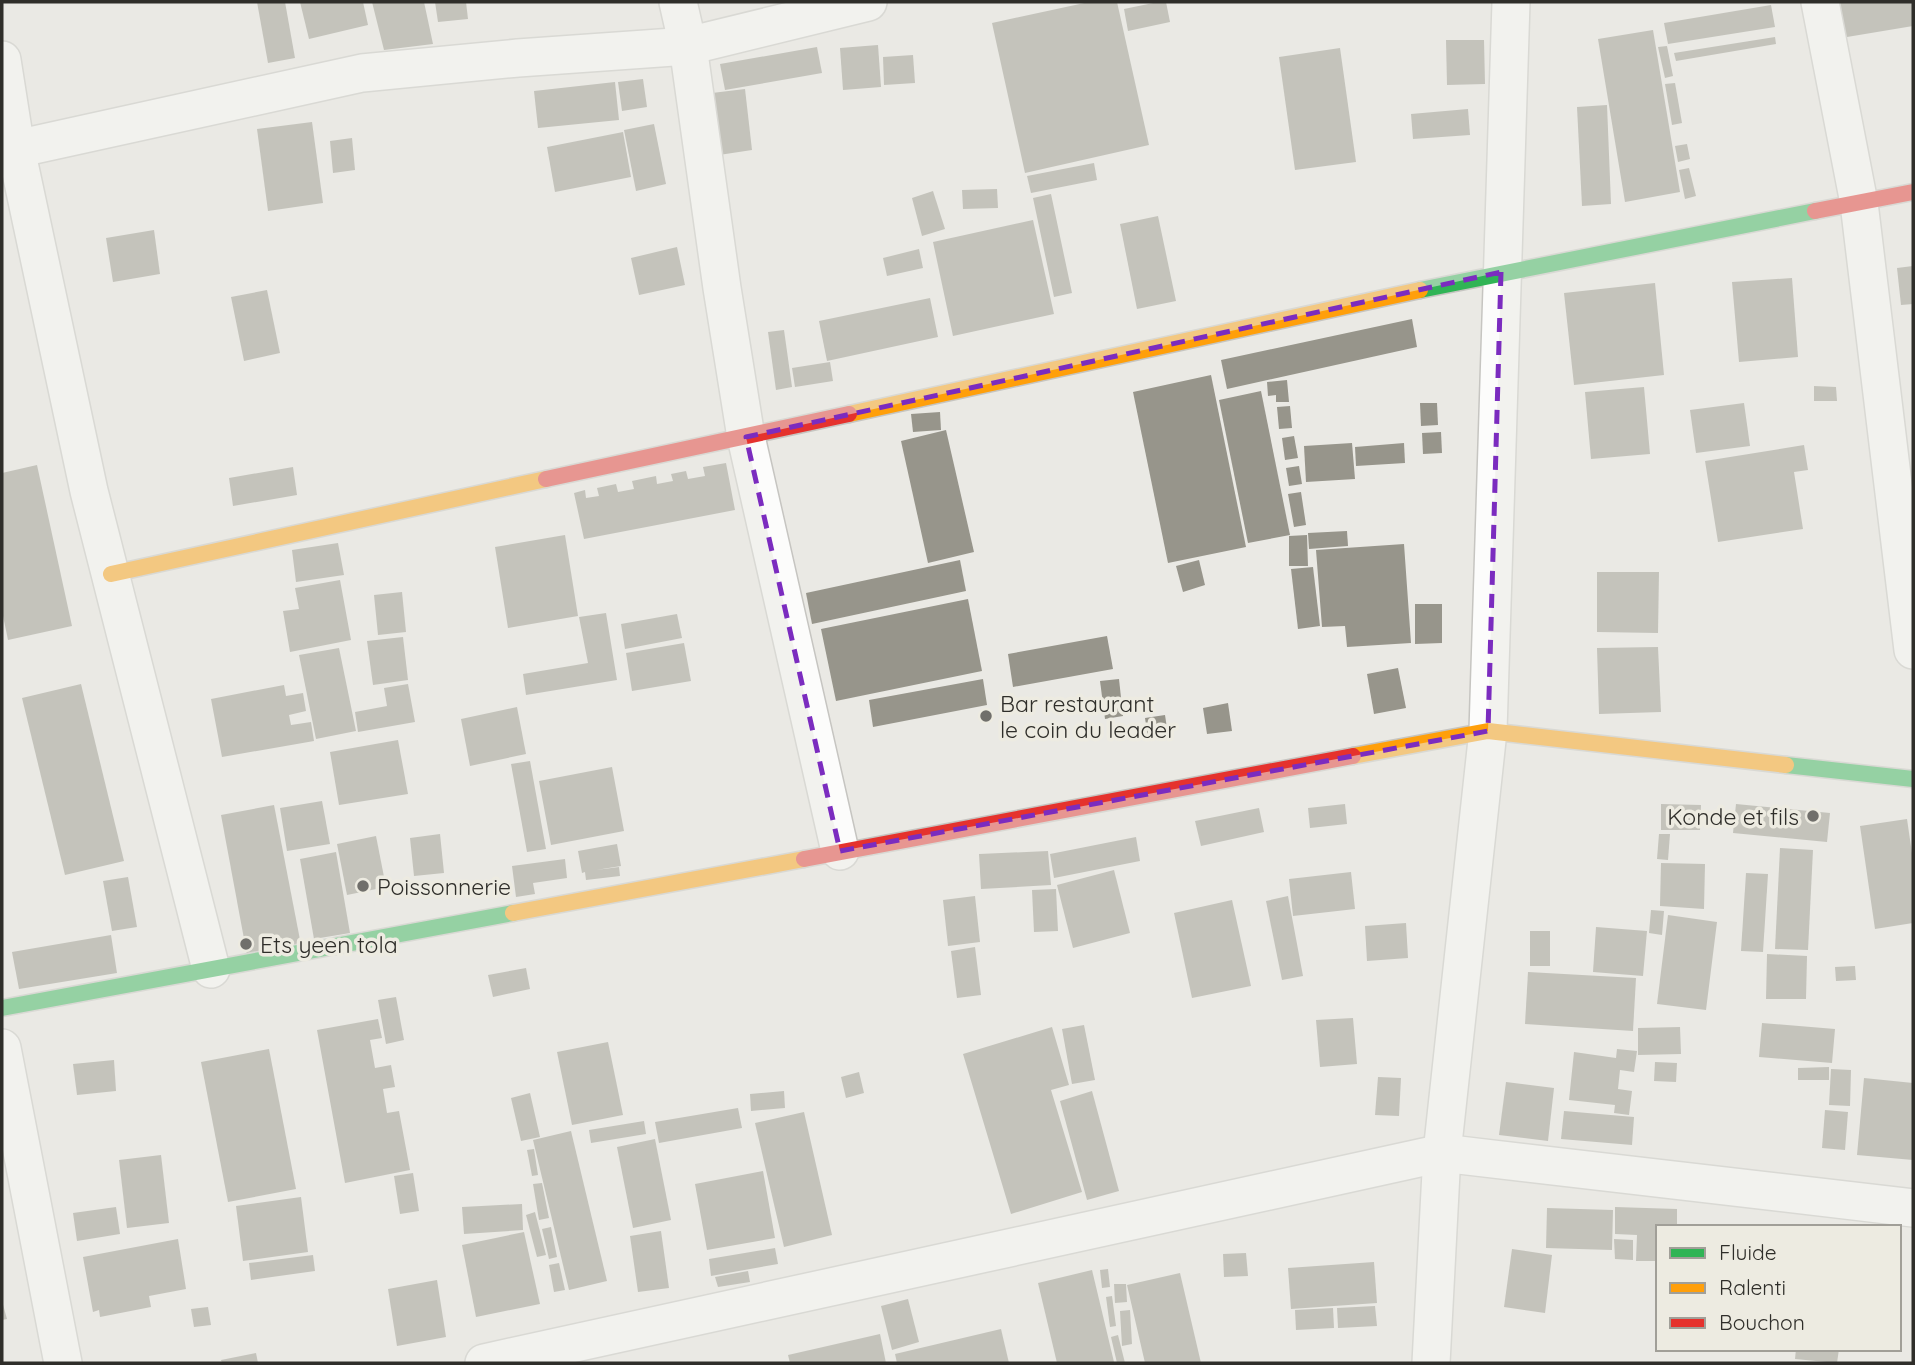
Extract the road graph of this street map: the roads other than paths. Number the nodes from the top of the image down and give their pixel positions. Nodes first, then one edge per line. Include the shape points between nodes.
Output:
1 (678, 2) edge
2 (868, 2) edge
3 (1511, 2) edge
4 (1820, 2) edge
5 (688, 46) junction
6 (2, 60) edge
7 (16, 149) junction
8 (1913, 192) edge
9 (1859, 203) junction
10 (1501, 272) junction
11 (746, 437) junction
12 (111, 574) junction
13 (1913, 650) edge
14 (1488, 731) junction
15 (1913, 779) edge
16 (840, 851) junction
17 (211, 969) junction
18 (2, 1008) edge
19 (2, 1048) edge
20 (1442, 1153) junction
21 (1913, 1208) edge
22 (63, 1363) edge
23 (484, 1363) edge
24 (1431, 1363) edge

1 - 5 street
2 - 5 street
3 - 10 street
4 - 9 street
5 - 7 street via 362,74
5 - 11 street
6 - 7 street
7 - 12 street
8 - 9 street
9 - 10 street
9 - 13 street
10 - 11 street
10 - 14 street
11 - 12 street
11 - 16 street
12 - 17 street
14 - 15 street
14 - 16 street
14 - 20 street
16 - 17 street
17 - 18 street
19 - 22 street
20 - 21 street
20 - 23 street
20 - 24 street

